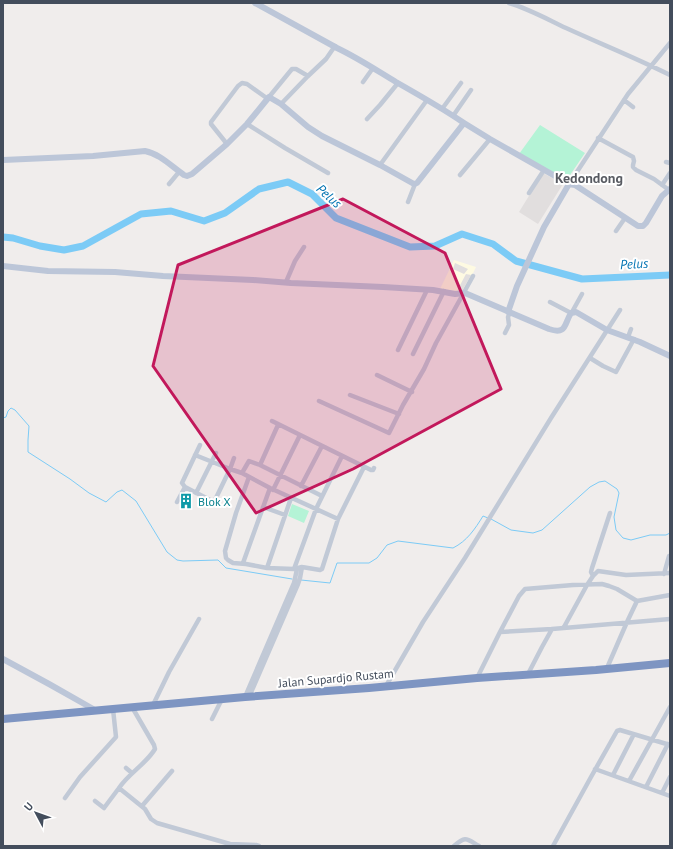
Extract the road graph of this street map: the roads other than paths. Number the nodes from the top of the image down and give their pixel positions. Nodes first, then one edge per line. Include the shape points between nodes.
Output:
1 (254, 3) edge
2 (509, 3) edge
3 (670, 43) edge
4 (335, 46) junction
5 (651, 66) junction
6 (373, 68) junction
7 (670, 75) edge
8 (308, 76) junction
9 (363, 82) dead end
10 (461, 83) dead end
11 (398, 84) junction
12 (472, 90) dead end
13 (268, 98) junction
14 (427, 100) junction
15 (624, 100) junction
16 (281, 104) junction
17 (633, 107) dead end
18 (442, 109) junction
19 (453, 116) junction
20 (367, 119) dead end
21 (464, 123) junction
22 (247, 124) junction
23 (598, 138) junction
24 (490, 139) junction
25 (227, 144) junction
26 (3, 160) edge
27 (380, 165) junction
28 (544, 170) junction
29 (179, 172) junction
30 (328, 173) dead end
31 (670, 173) edge
32 (460, 175) dead end
33 (169, 184) dead end
34 (415, 184) junction
35 (569, 184) junction
36 (662, 185) junction
37 (669, 190) edge
38 (529, 193) dead end
39 (408, 202) dead end
40 (625, 218) junction
41 (616, 230) dead end
42 (304, 247) dead end
43 (3, 266) edge
44 (473, 276) dead end
45 (286, 282) junction
46 (427, 290) junction
47 (444, 291) junction
48 (465, 293) junction
49 (582, 294) dead end
50 (550, 302) dead end
51 (620, 310) dead end
52 (509, 312) junction
53 (572, 312) junction
54 (631, 329) dead end
55 (607, 330) junction
56 (505, 333) dead end
57 (631, 338) junction
58 (398, 350) dead end
59 (413, 354) dead end
60 (670, 356) edge
61 (590, 358) junction
62 (378, 375) dead end
63 (412, 392) junction
64 (350, 395) dead end
65 (319, 401) dead end
66 (398, 414) junction
67 (272, 421) dead end
68 (278, 425) junction
69 (300, 435) junction
70 (200, 444) dead end
71 (322, 446) junction
72 (216, 453) dead end
73 (195, 455) junction
74 (342, 456) junction
75 (234, 458) dead end
76 (211, 462) junction
77 (260, 465) junction
78 (364, 467) junction
79 (374, 468) dead end
80 (230, 469) junction
81 (242, 473) junction
82 (280, 476) junction
83 (249, 477) junction
84 (301, 486) junction
85 (185, 487) junction
86 (272, 489) junction
87 (196, 493) junction
88 (322, 496) junction
89 (291, 498) junction
90 (176, 502) dead end
91 (263, 507) junction
92 (316, 509) junction
93 (610, 513) dead end
94 (286, 515) junction
95 (338, 519) junction
96 (670, 556) edge
97 (243, 563) junction
98 (267, 568) junction
99 (298, 568) junction
100 (664, 574) junction
101 (670, 574) edge
102 (593, 576) junction
103 (587, 585) junction
104 (670, 595) edge
105 (637, 601) junction
106 (200, 619) dead end
107 (670, 619) edge
108 (627, 622) junction
109 (564, 627) junction
110 (552, 628) junction
111 (500, 632) junction
112 (3, 659) edge
113 (670, 663) edge
114 (607, 668) junction
115 (528, 674) junction
116 (477, 678) junction
117 (386, 686) junction
118 (247, 697) junction
119 (223, 699) junction
120 (153, 705) junction
121 (132, 707) junction
122 (670, 707) edge
123 (113, 709) junction
124 (95, 710) junction
125 (3, 719) edge
126 (212, 719) dead end
127 (634, 734) junction
128 (652, 739) junction
129 (669, 744) edge
130 (126, 768) dead end
131 (595, 769) junction
132 (172, 771) dead end
133 (132, 773) junction
134 (613, 775) junction
135 (670, 777) edge
136 (629, 781) junction
137 (119, 788) junction
138 (646, 788) junction
139 (662, 793) junction
140 (670, 796) edge
141 (65, 798) dead end
142 (95, 801) dead end
143 (142, 806) junction
144 (259, 846) edge
145 (454, 846) edge
146 (479, 846) edge
147 (553, 846) edge

1 - 4 street
2 - 5 street
3 - 5 street
4 - 6 street
4 - 8 street via 326,59
5 - 7 street
5 - 15 street
6 - 9 street
6 - 11 street
8 - 13 street via 292,69
8 - 16 street
10 - 18 street
11 - 14 street
11 - 20 street
12 - 19 street
13 - 16 street
13 - 22 street
13 - 25 street via 247,84 242,83 238,86 211,122
14 - 18 street
14 - 27 street
15 - 17 street
15 - 23 street
16 - 27 street via 322,136
18 - 19 street
19 - 21 street
21 - 24 street
21 - 34 street
22 - 25 street
22 - 30 street
23 - 35 street
23 - 36 street via 633,157 634,169
24 - 28 street
24 - 32 street
25 - 29 street via 192,174 185,176
26 - 29 street via 144,151 160,157
27 - 34 street
28 - 35 street
28 - 38 street
29 - 33 street
31 - 36 street
34 - 39 street
35 - 40 street via 575,185
35 - 52 street via 544,227 517,286
36 - 37 street
37 - 40 street via 662,196 643,226 638,226
40 - 41 street
42 - 45 street
43 - 45 street
44 - 48 street
45 - 46 street
46 - 47 street
46 - 58 street
47 - 48 street
47 - 59 street
48 - 52 street
48 - 63 street via 436,342
49 - 53 street
50 - 53 street
51 - 55 street
52 - 53 street via 558,332 564,328
52 - 56 street via 509,325
53 - 55 street
54 - 57 street
55 - 57 street
55 - 61 street
57 - 60 street
57 - 61 street via 616,372
61 - 117 street via 423,622
62 - 63 street
63 - 66 street
64 - 66 street
65 - 66 street via 389,434
67 - 68 street
68 - 69 street
68 - 77 street
69 - 71 street
69 - 82 street
70 - 73 street
71 - 74 street
71 - 84 street
72 - 76 street
73 - 76 street
73 - 85 street via 182,482
74 - 78 street
74 - 88 street
75 - 80 street
76 - 80 street
76 - 87 street
77 - 81 street via 249,461
77 - 82 street
78 - 79 street via 371,470
78 - 95 street
80 - 81 street
80 - 87 street via 214,501
81 - 83 street
82 - 84 street
82 - 86 street
83 - 86 street
83 - 97 street via 225,551 228,560
84 - 88 street
85 - 87 street
85 - 90 street
86 - 89 street
86 - 91 street
88 - 92 street
89 - 92 street
89 - 94 street
91 - 94 street
91 - 97 street
92 - 95 street
92 - 99 street
93 - 102 street via 592,568
94 - 98 street
95 - 99 street via 322,570
96 - 100 street
97 - 98 street
98 - 99 street
99 - 118 street via 297,581
100 - 101 street
100 - 102 street via 626,575 598,571
102 - 103 street
103 - 105 street via 609,586
103 - 109 street
103 - 111 street via 525,589
104 - 105 street
105 - 108 street
106 - 120 street
107 - 108 street
108 - 109 street
108 - 114 street
109 - 110 street
110 - 111 street
110 - 115 street
111 - 116 street
112 - 124 street
113 - 114 highway, Jalan Supardjo Rustam
114 - 115 highway, Jalan Supardjo Rustam
115 - 116 highway, Jalan Supardjo Rustam
116 - 117 highway, Jalan Supardjo Rustam
117 - 118 highway, Jalan Supardjo Rustam
118 - 119 highway, Jalan Supardjo Rustam
119 - 120 highway, Jalan Supardjo Rustam
119 - 126 street
120 - 121 highway, Jalan Supardjo Rustam
121 - 123 highway, Jalan Supardjo Rustam
121 - 133 street via 155,747
122 - 128 street
123 - 124 highway, Jalan Supardjo Rustam
123 - 141 street via 117,736 80,777
124 - 125 highway, Jalan Supardjo Rustam
127 - 128 street
127 - 131 street via 617,731
127 - 134 street
128 - 129 street
128 - 136 street
129 - 138 street
130 - 133 street
131 - 134 street
131 - 147 street
132 - 143 street
133 - 137 street
134 - 136 street
135 - 139 street
136 - 138 street
137 - 142 street via 104,808
137 - 143 street
138 - 139 street
139 - 140 street
143 - 144 street via 157,823 230,844
145 - 146 street via 464,839

